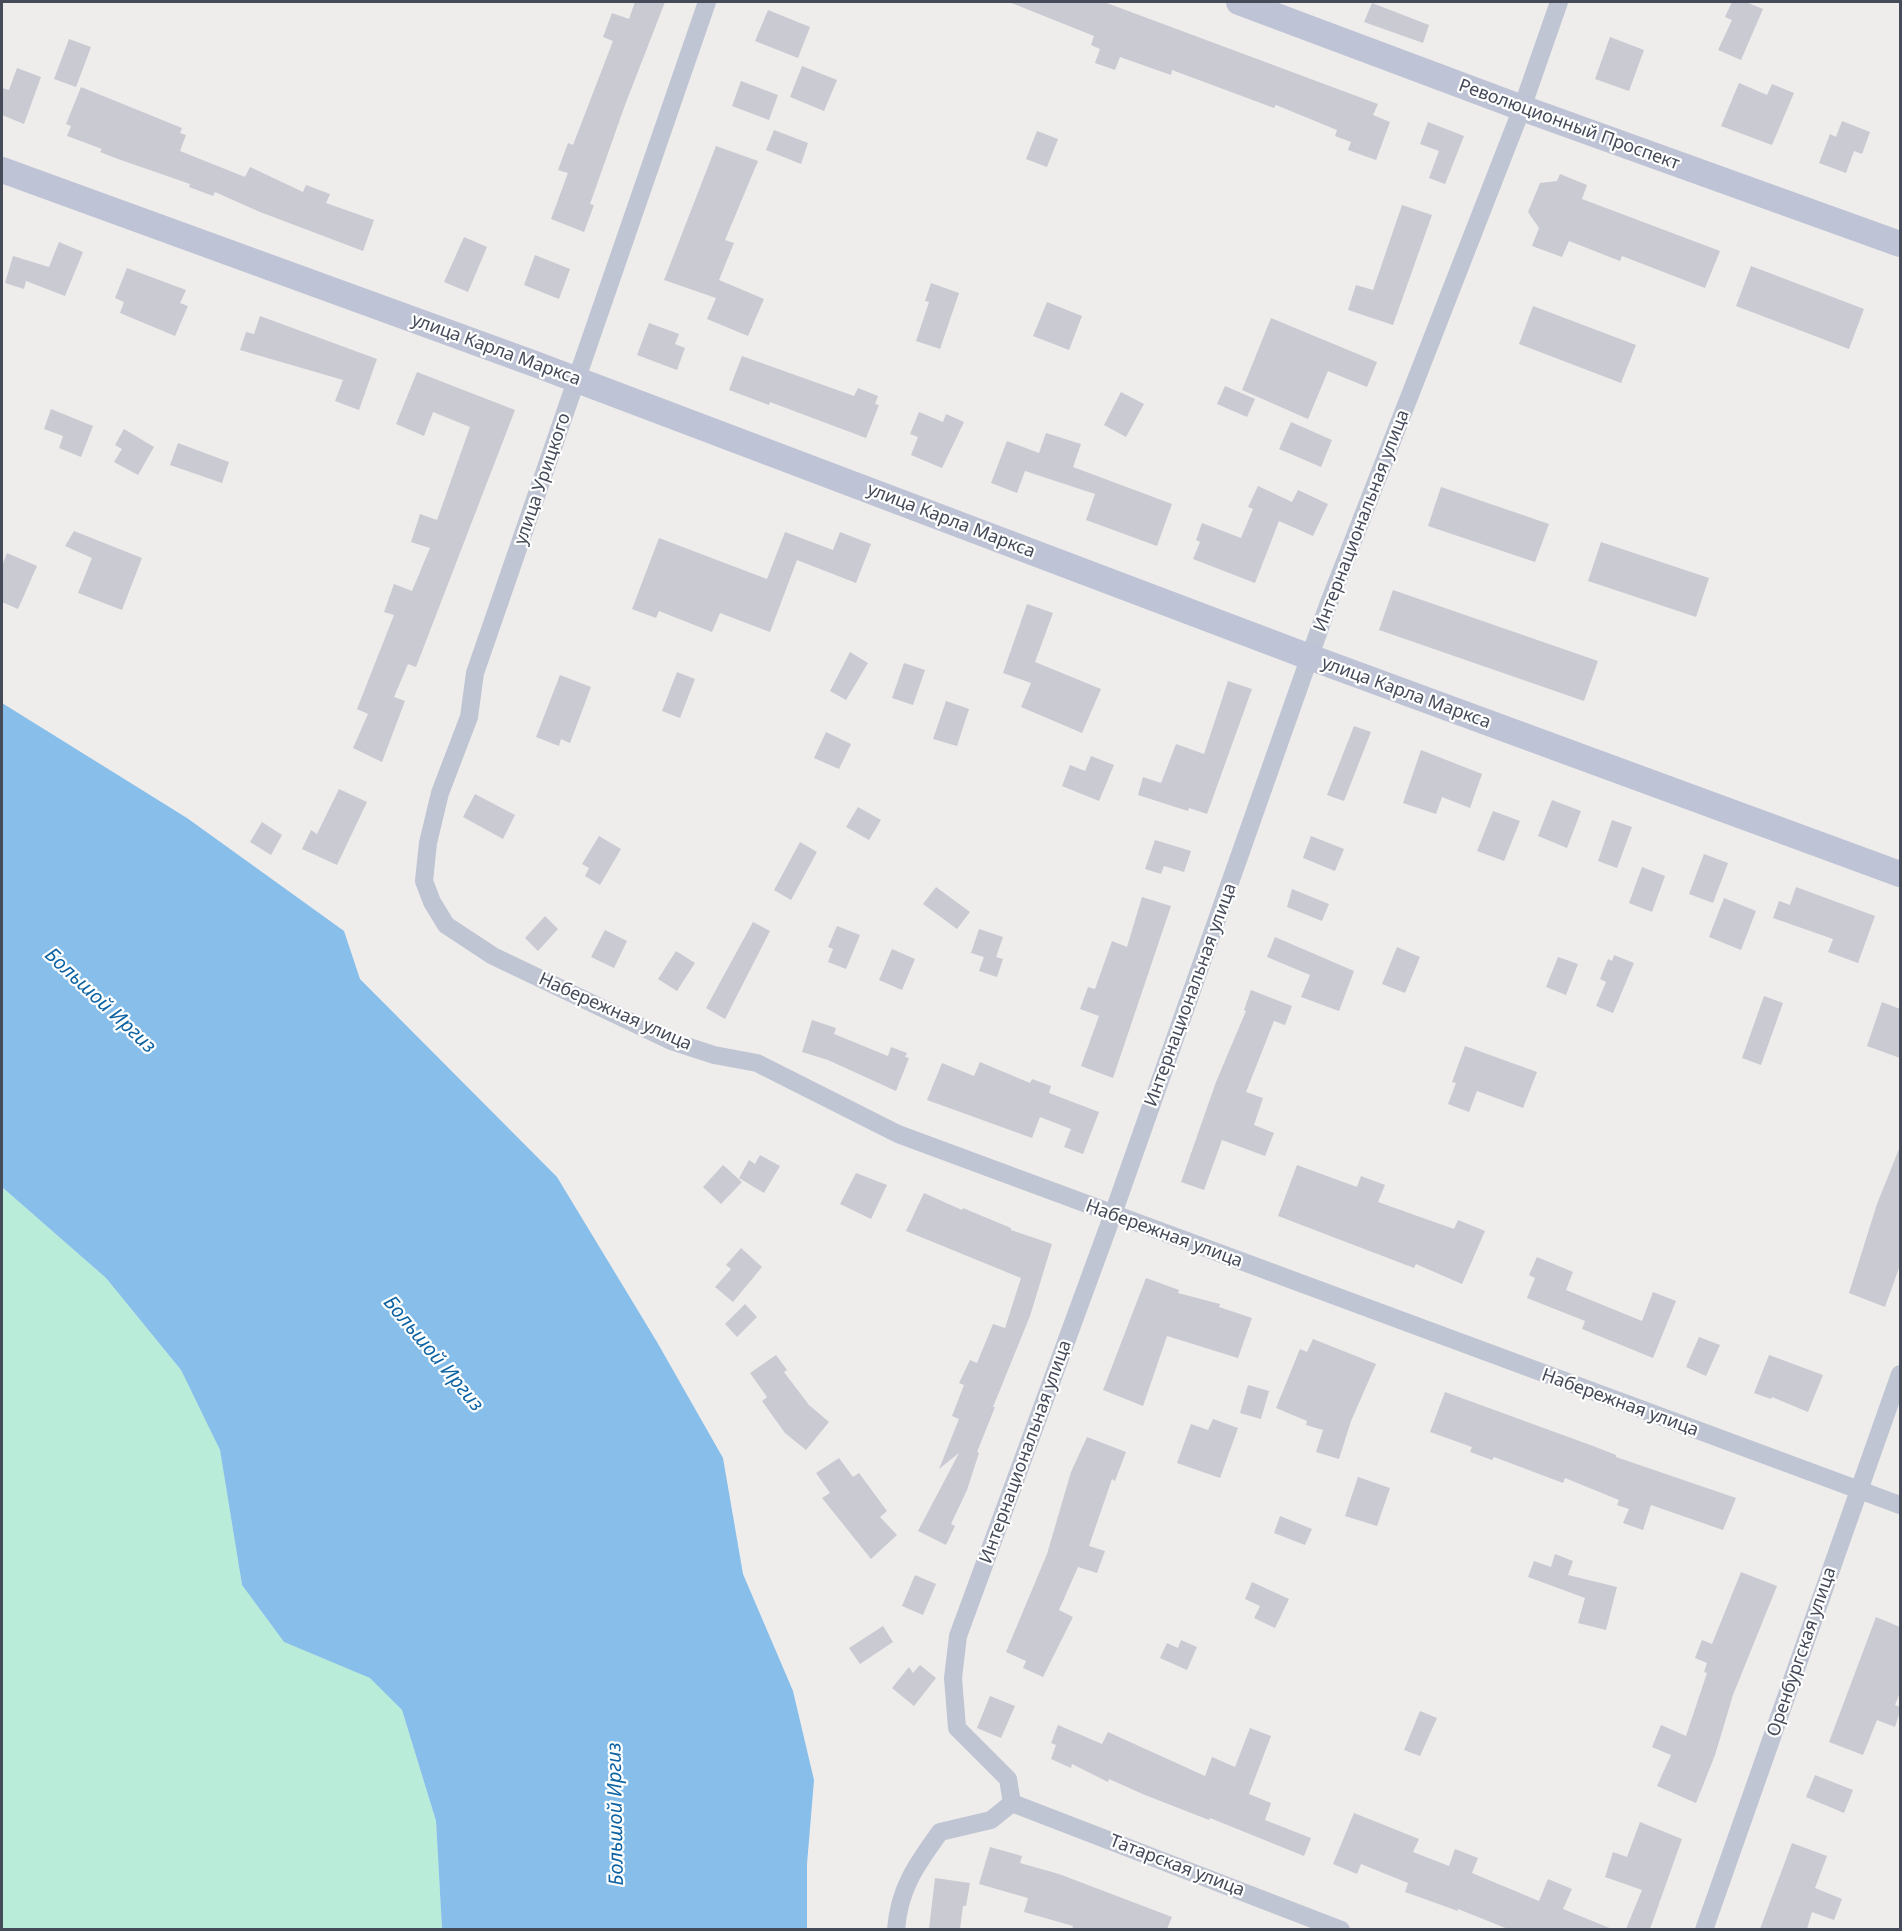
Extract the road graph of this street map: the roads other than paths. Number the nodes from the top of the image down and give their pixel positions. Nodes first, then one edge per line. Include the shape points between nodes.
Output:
1 (707, 2) edge
2 (1239, 2) edge
3 (1559, 2) edge
4 (1522, 108) junction
5 (2, 170) edge
6 (1900, 244) edge
7 (578, 380) junction
8 (1312, 658) junction
9 (1900, 874) edge
10 (446, 925) joint
11 (1113, 1214) junction
12 (1900, 1374) edge
13 (1859, 1491) junction
14 (1900, 1505) edge
15 (1012, 1803) junction
16 (896, 1929) edge
17 (1341, 1929) edge
18 (1704, 1929) edge

1 - 7 street, улица Урицкого
2 - 4 main road, Революционный Проспект
3 - 4 street, Интернациональная улица
4 - 6 main road, Революционный Проспект
4 - 8 street, Интернациональная улица via 1328,605
5 - 7 main road, улица Карла Маркса
7 - 8 main road, улица Карла Маркса
7 - 10 street, улица Урицкого via 476,673 470,717 440,793 424,881
8 - 9 main road, улица Карла Маркса
8 - 11 street, Интернациональная улица
10 - 11 street, Набережная улица via 493,956 671,1041 757,1063 898,1134
11 - 13 street, Набережная улица
11 - 15 street, Интернациональная улица via 958,1636 952,1678 957,1728 1008,1779
12 - 13 street, Оренбургская улица
13 - 14 street, Набережная улица
13 - 18 street, Оренбургская улица
15 - 16 street via 991,1820 940,1832 914,1868 898,1905
15 - 17 street, Татарская улица

